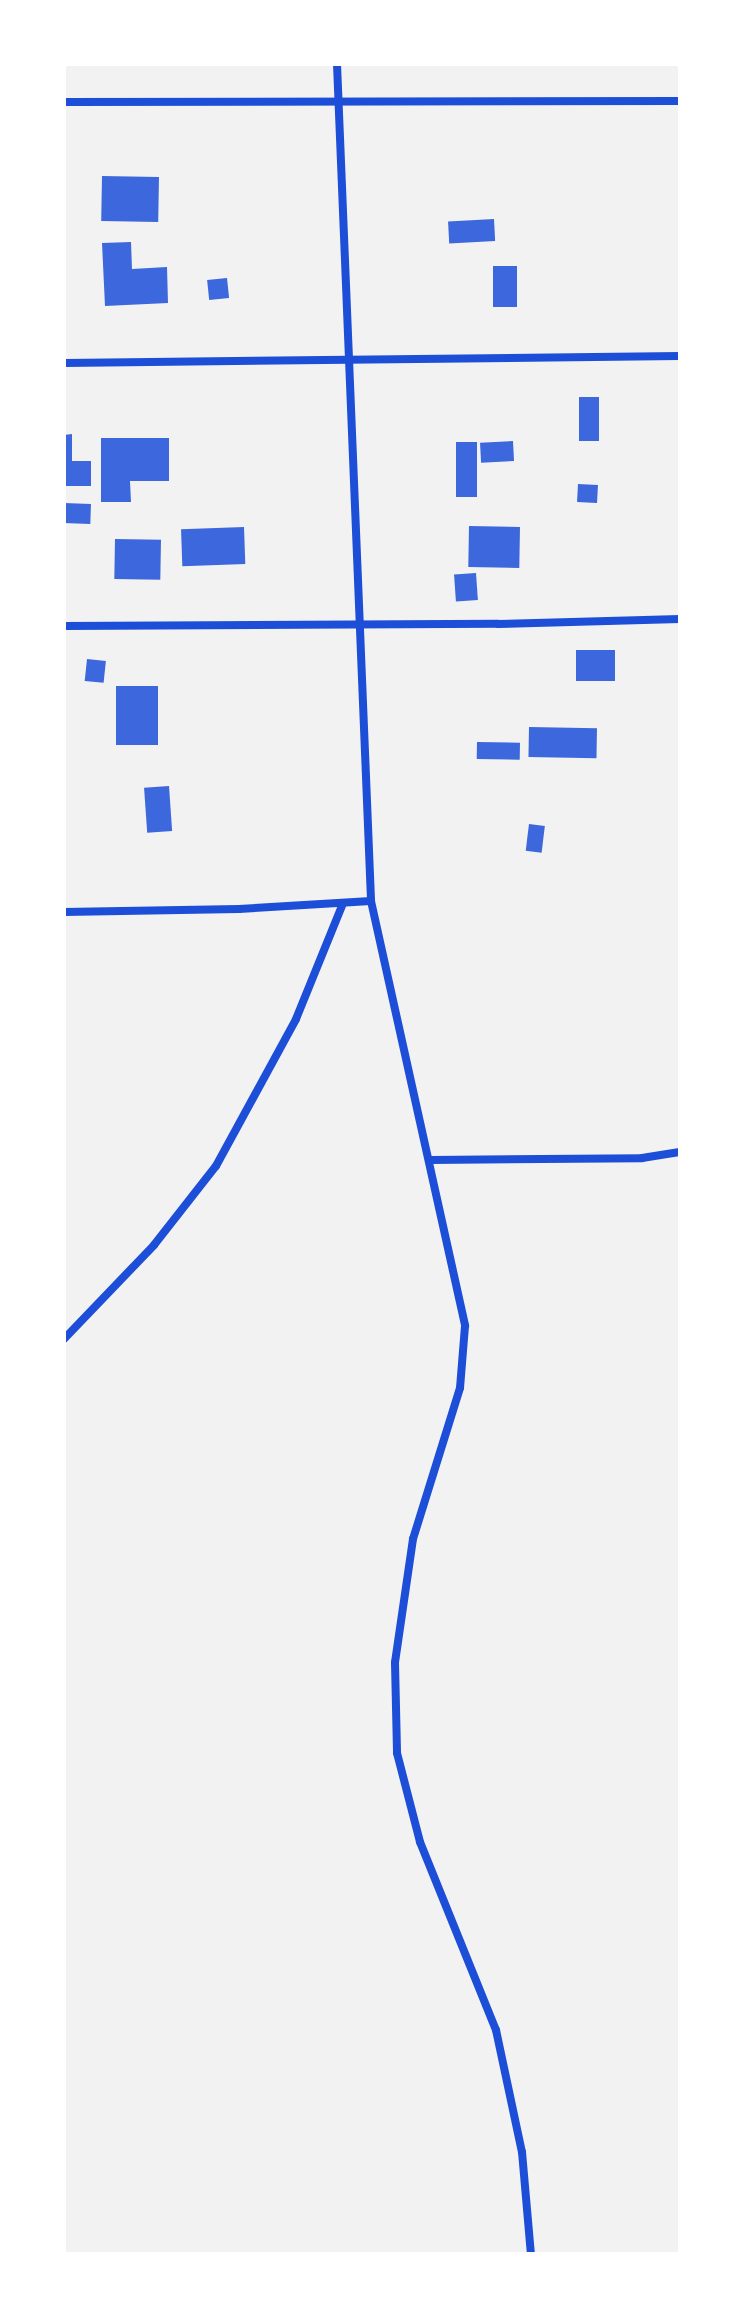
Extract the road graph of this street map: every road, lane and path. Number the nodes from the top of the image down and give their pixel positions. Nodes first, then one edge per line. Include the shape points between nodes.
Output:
1 (337, 64) edge
2 (338, 101) junction
3 (680, 101) edge
4 (64, 102) edge
5 (680, 356) edge
6 (350, 357) junction
7 (64, 363) edge
8 (680, 619) edge
9 (362, 624) junction
10 (64, 626) edge
11 (371, 901) junction
12 (343, 903) junction
13 (64, 912) edge
14 (680, 1152) edge
15 (430, 1160) junction
16 (64, 1339) edge
17 (531, 2254) edge

1 - 2 street
2 - 3 street
2 - 4 street
2 - 6 street
5 - 6 street
6 - 7 street
6 - 9 street
8 - 9 street
9 - 10 street
9 - 11 street
11 - 12 street
11 - 15 street
12 - 13 street
12 - 16 street via 296,1019 216,1166 154,1245
14 - 15 street via 642,1158
15 - 17 street via 465,1326 460,1388 413,1539 395,1663 397,1753 420,1842 496,2030 522,2152

